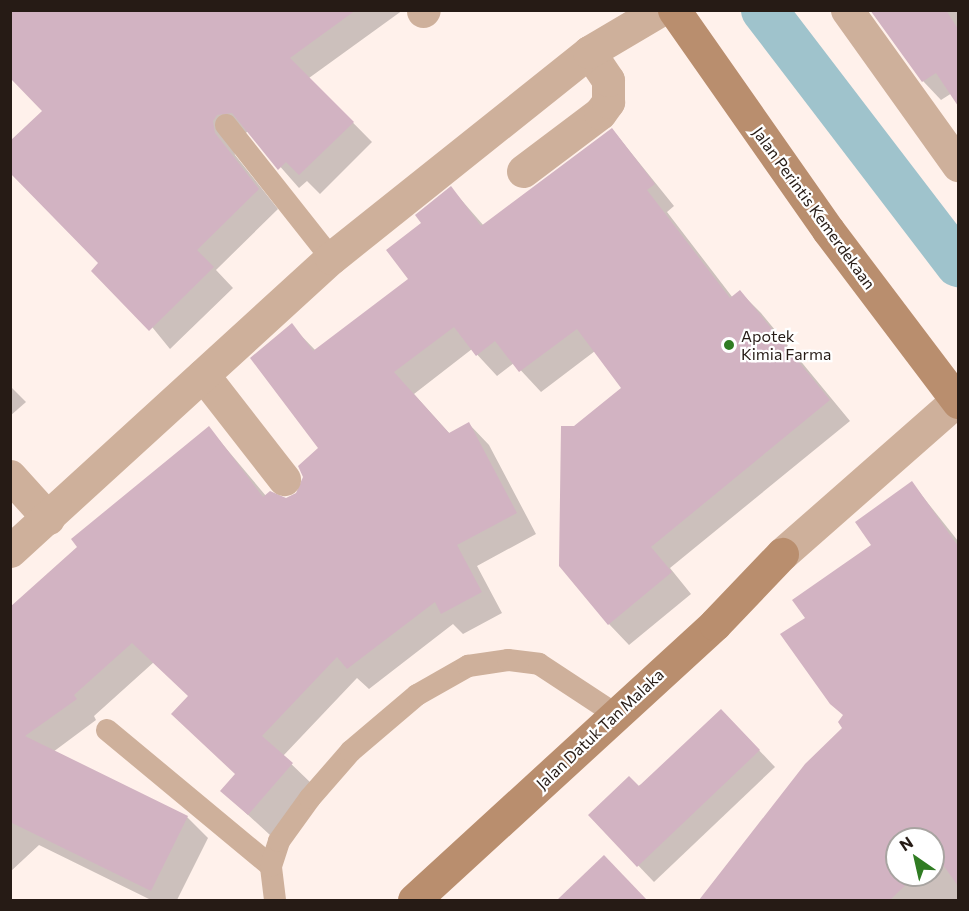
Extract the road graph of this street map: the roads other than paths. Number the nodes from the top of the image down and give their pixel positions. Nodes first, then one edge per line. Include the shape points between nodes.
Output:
1 (660, 10) edge
2 (674, 10) edge
3 (847, 10) edge
4 (589, 52) junction
5 (226, 125) dead end
6 (958, 165) edge
7 (523, 171) dead end
8 (331, 258) junction
9 (203, 375) junction
10 (958, 401) edge
11 (10, 476) edge
12 (284, 479) dead end
13 (48, 518) junction
14 (10, 551) edge
15 (615, 714) junction
16 (107, 730) dead end
17 (271, 866) junction
18 (275, 900) edge
19 (414, 900) edge

1 - 4 street
2 - 10 street, Jalan Perintis Kemerdekaan via 828,230
3 - 6 street
4 - 7 street via 608,80 608,102 600,113
4 - 8 street
5 - 8 lane
8 - 9 street
9 - 12 street
9 - 13 street
10 - 15 street, Jalan Datuk Tan Malaka via 782,554 714,624
11 - 13 street
13 - 14 street
15 - 17 lane via 539,664 508,660 468,666 417,696 351,751 279,841
15 - 19 street, Jalan Datuk Tan Malaka
16 - 17 lane
17 - 18 lane

